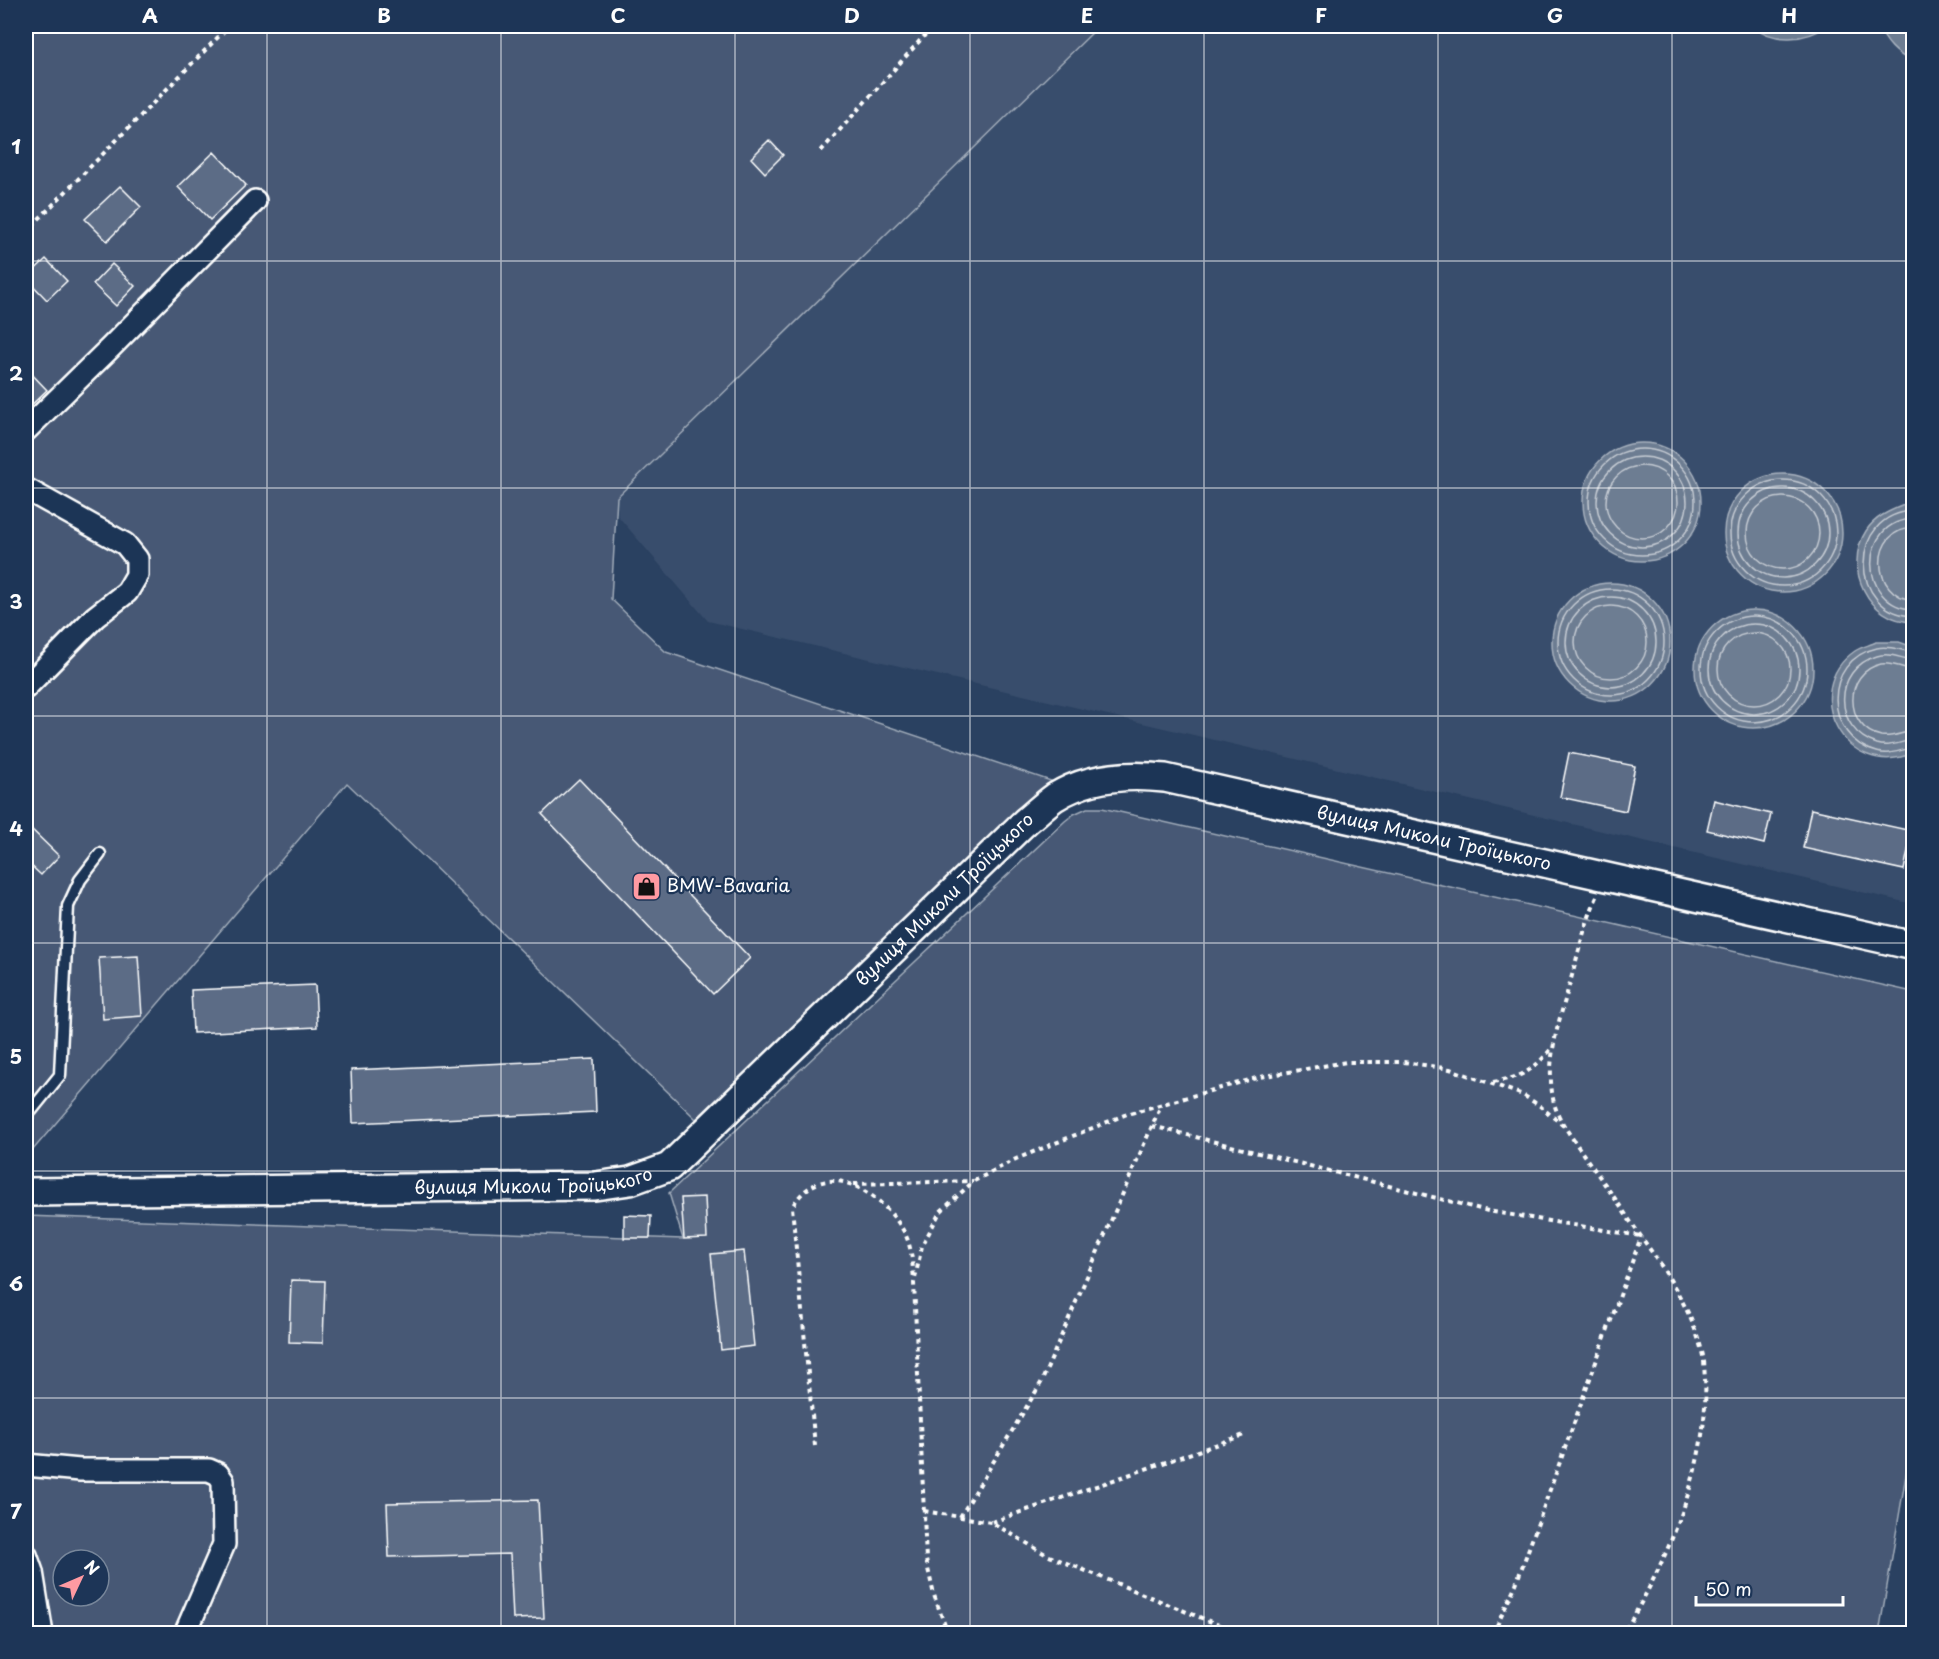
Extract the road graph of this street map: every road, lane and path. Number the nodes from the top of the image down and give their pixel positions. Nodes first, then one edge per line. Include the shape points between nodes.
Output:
1 (229, 26) edge
2 (933, 26) edge
3 (821, 151) dead end
4 (255, 201) dead end
5 (26, 232) edge
6 (26, 430) edge
7 (26, 489) edge
8 (26, 687) edge
9 (100, 854) dead end
10 (1606, 877) junction
11 (1914, 946) edge
12 (1552, 1047) junction
13 (1491, 1082) junction
14 (1162, 1104) junction
15 (26, 1117) edge
16 (1152, 1126) junction
17 (1566, 1128) junction
18 (974, 1181) junction
19 (850, 1184) junction
20 (26, 1194) edge
21 (1641, 1236) junction
22 (914, 1283) junction
23 (1244, 1435) dead end
24 (815, 1446) dead end
25 (26, 1465) edge
26 (924, 1511) junction
27 (960, 1517) junction
28 (991, 1522) junction
29 (26, 1555) edge
30 (42, 1634) edge
31 (185, 1634) edge
32 (948, 1634) edge
33 (1241, 1634) edge
34 (1492, 1634) edge
35 (1623, 1634) edge

1 - 5 path
2 - 3 path
4 - 6 street
7 - 8 street via 125,544 137,559 137,575 127,592 95,617
9 - 15 lane via 80,880 68,906 60,1075
10 - 11 street, вулиця Миколи Троїцького
10 - 12 path via 1588,918
10 - 20 street, вулиця Миколи Троїцького via 1165,778 1095,781 1056,797 1026,821 669,1167 630,1181 596,1186
12 - 13 path via 1534,1068 1519,1077
12 - 17 path via 1550,1077 1554,1105
13 - 14 path via 1450,1069 1404,1062 1346,1062 1260,1077
13 - 17 path via 1523,1095
14 - 16 path
14 - 18 path via 1016,1159
16 - 21 path via 1488,1211
16 - 27 path via 1041,1383
17 - 21 path
18 - 19 path
18 - 22 path via 940,1212 922,1246
19 - 22 path via 869,1192 903,1230 911,1247
19 - 24 path via 815,1184 800,1194 792,1207
21 - 34 path via 1516,1584
21 - 35 path via 1690,1317 1704,1357 1706,1400 1701,1442 1679,1523 1645,1598
22 - 26 path
23 - 28 path
25 - 31 street via 80,1470 209,1470 218,1474 223,1481 224,1544
26 - 27 path
26 - 32 path via 926,1560
27 - 28 path
28 - 33 path via 1047,1555
29 - 30 street

